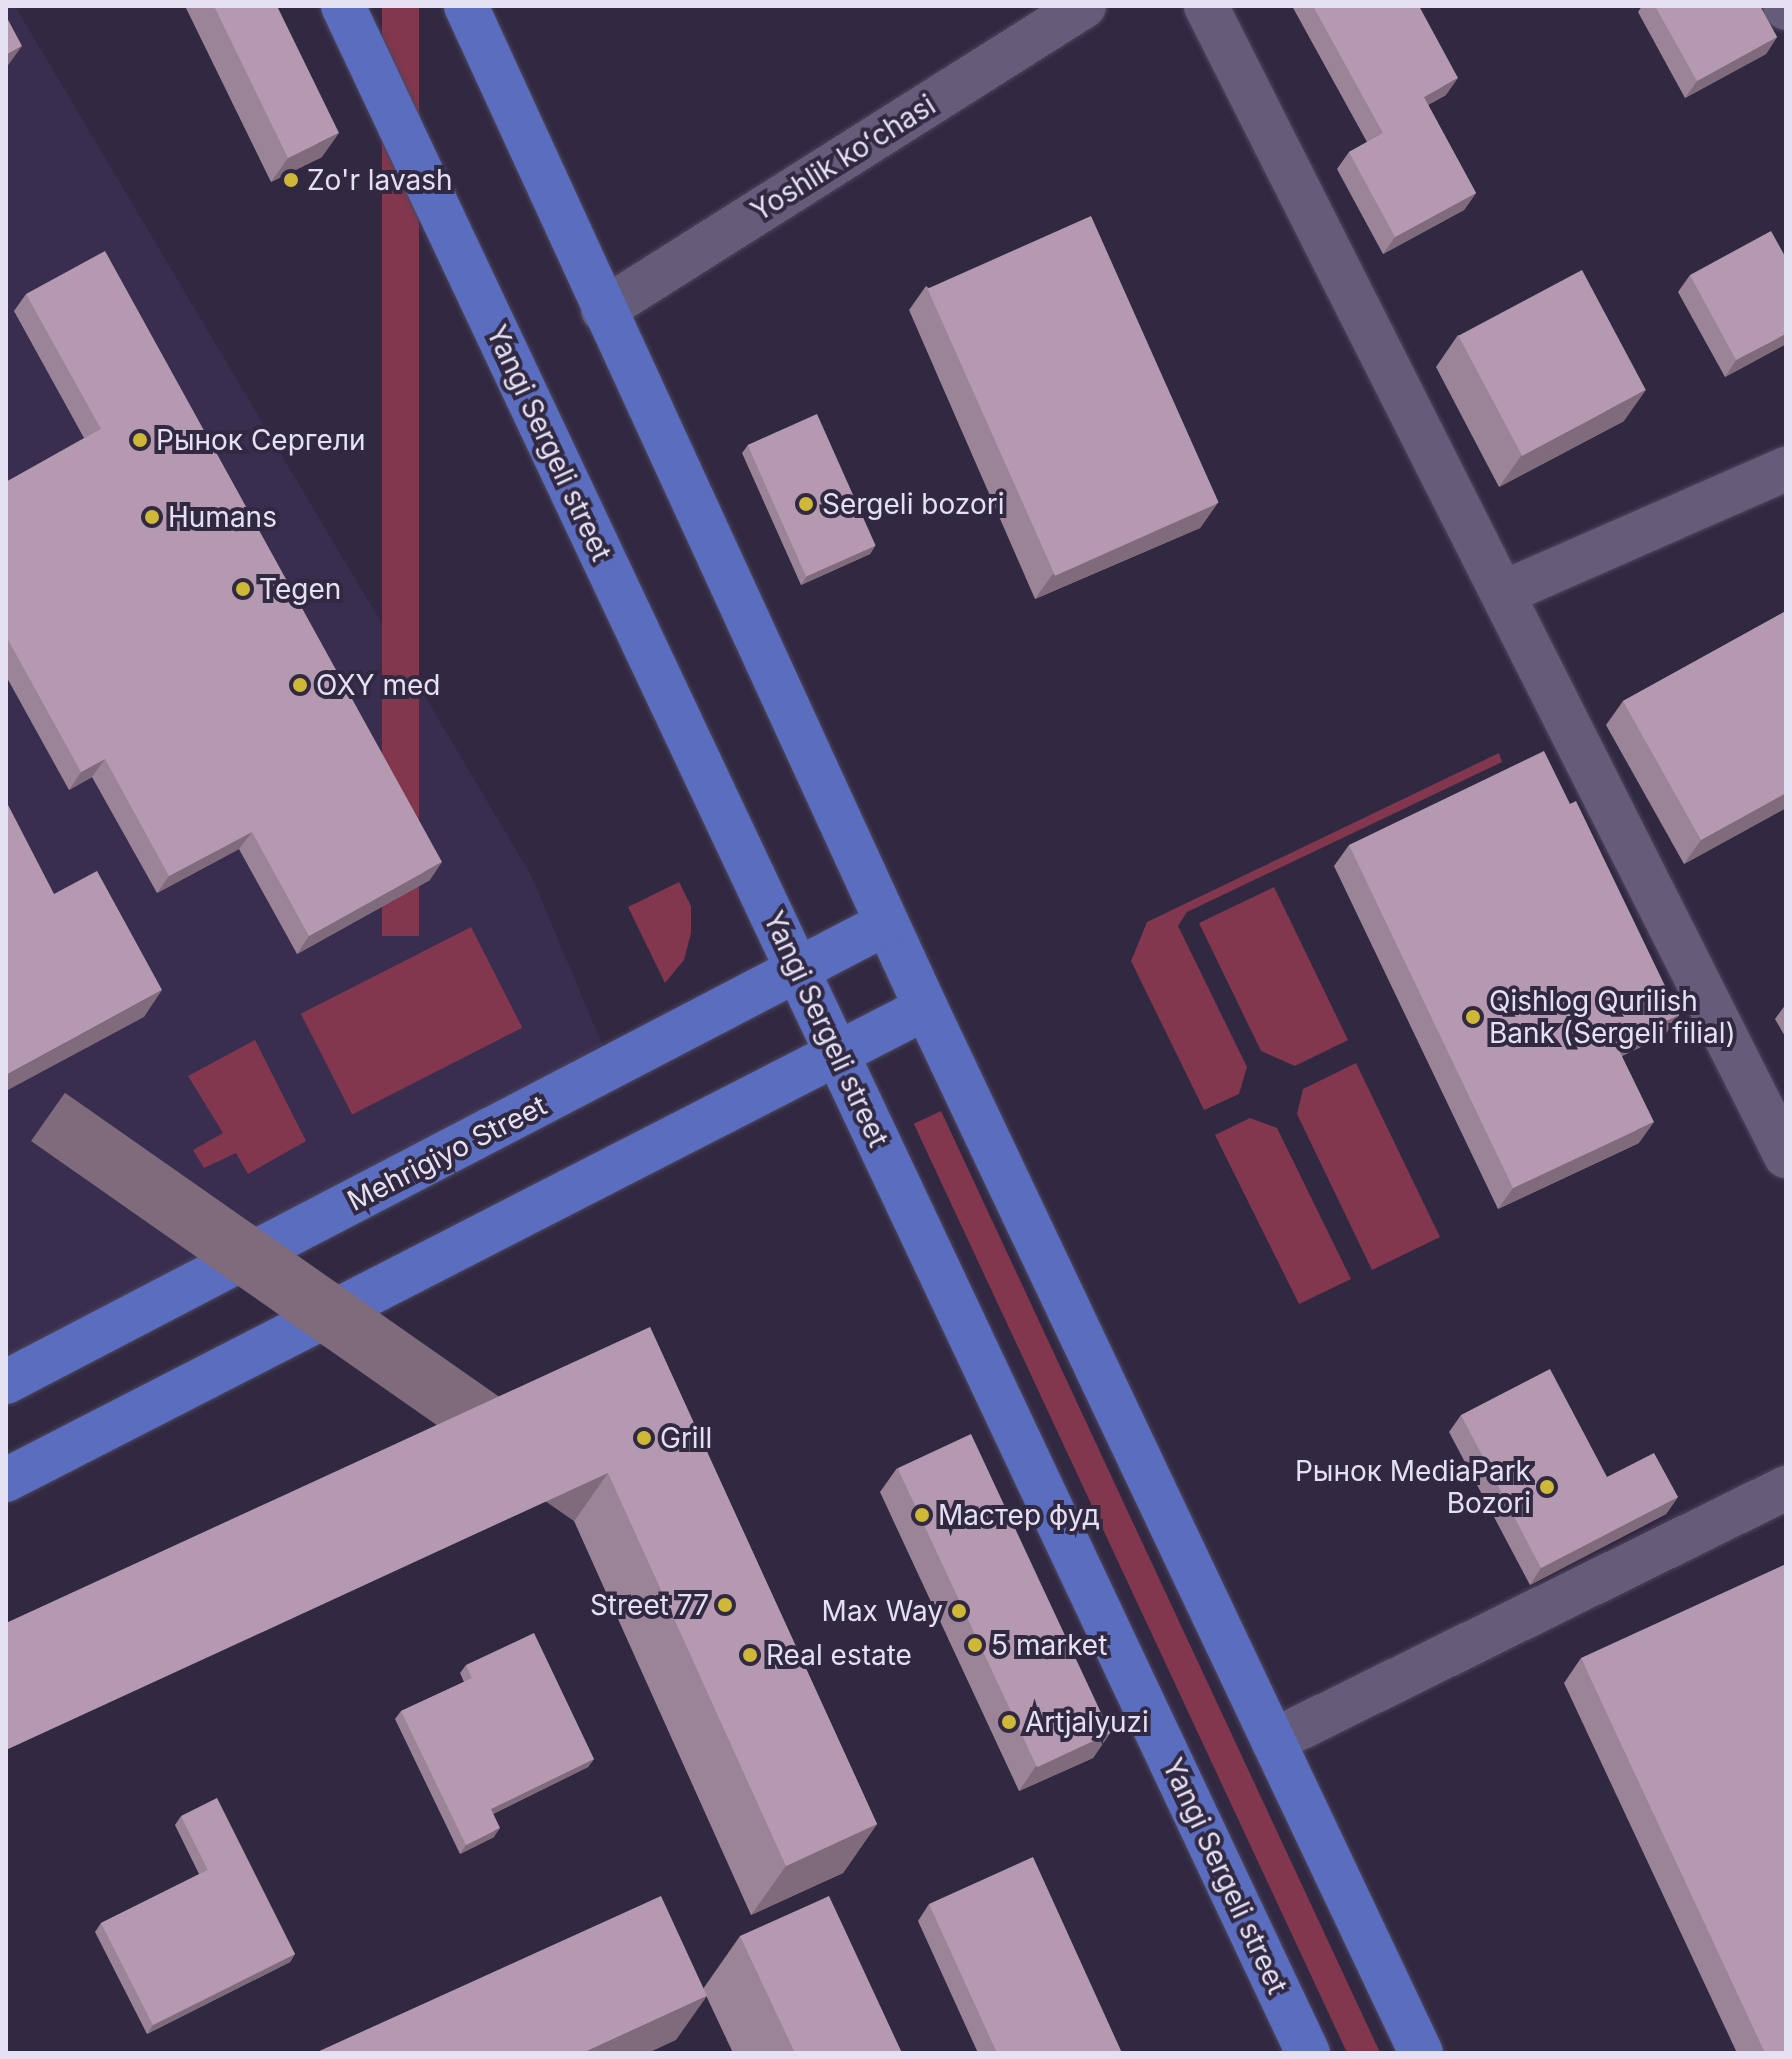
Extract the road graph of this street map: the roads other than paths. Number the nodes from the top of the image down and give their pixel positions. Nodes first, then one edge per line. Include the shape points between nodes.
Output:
1 (343, 6) edge
2 (466, 6) edge
3 (1084, 6) edge
4 (1206, 6) edge
5 (603, 310) junction
6 (1786, 469) edge
7 (1503, 593) junction
8 (887, 923) junction
9 (798, 970) junction
10 (926, 1008) junction
11 (837, 1054) junction
12 (1783, 1140) edge
13 (6, 1382) edge
14 (6, 1480) edge
15 (1786, 1488) edge
16 (1273, 1741) junction
17 (1308, 2053) edge
18 (1421, 2053) edge

1 - 9 main road, Yangi Sergeli street
2 - 5 main road
3 - 5 street, Yoshlik koʻchasi
4 - 7 street
5 - 8 main road
6 - 7 street
7 - 12 street
8 - 9 main road, Mehrigiyo Street
8 - 10 main road
9 - 11 main road, Yangi Sergeli street
9 - 13 main road, Mehrigiyo Street
10 - 11 main road
10 - 16 main road
11 - 14 main road
11 - 17 main road, Yangi Sergeli street
15 - 16 street
16 - 18 main road

